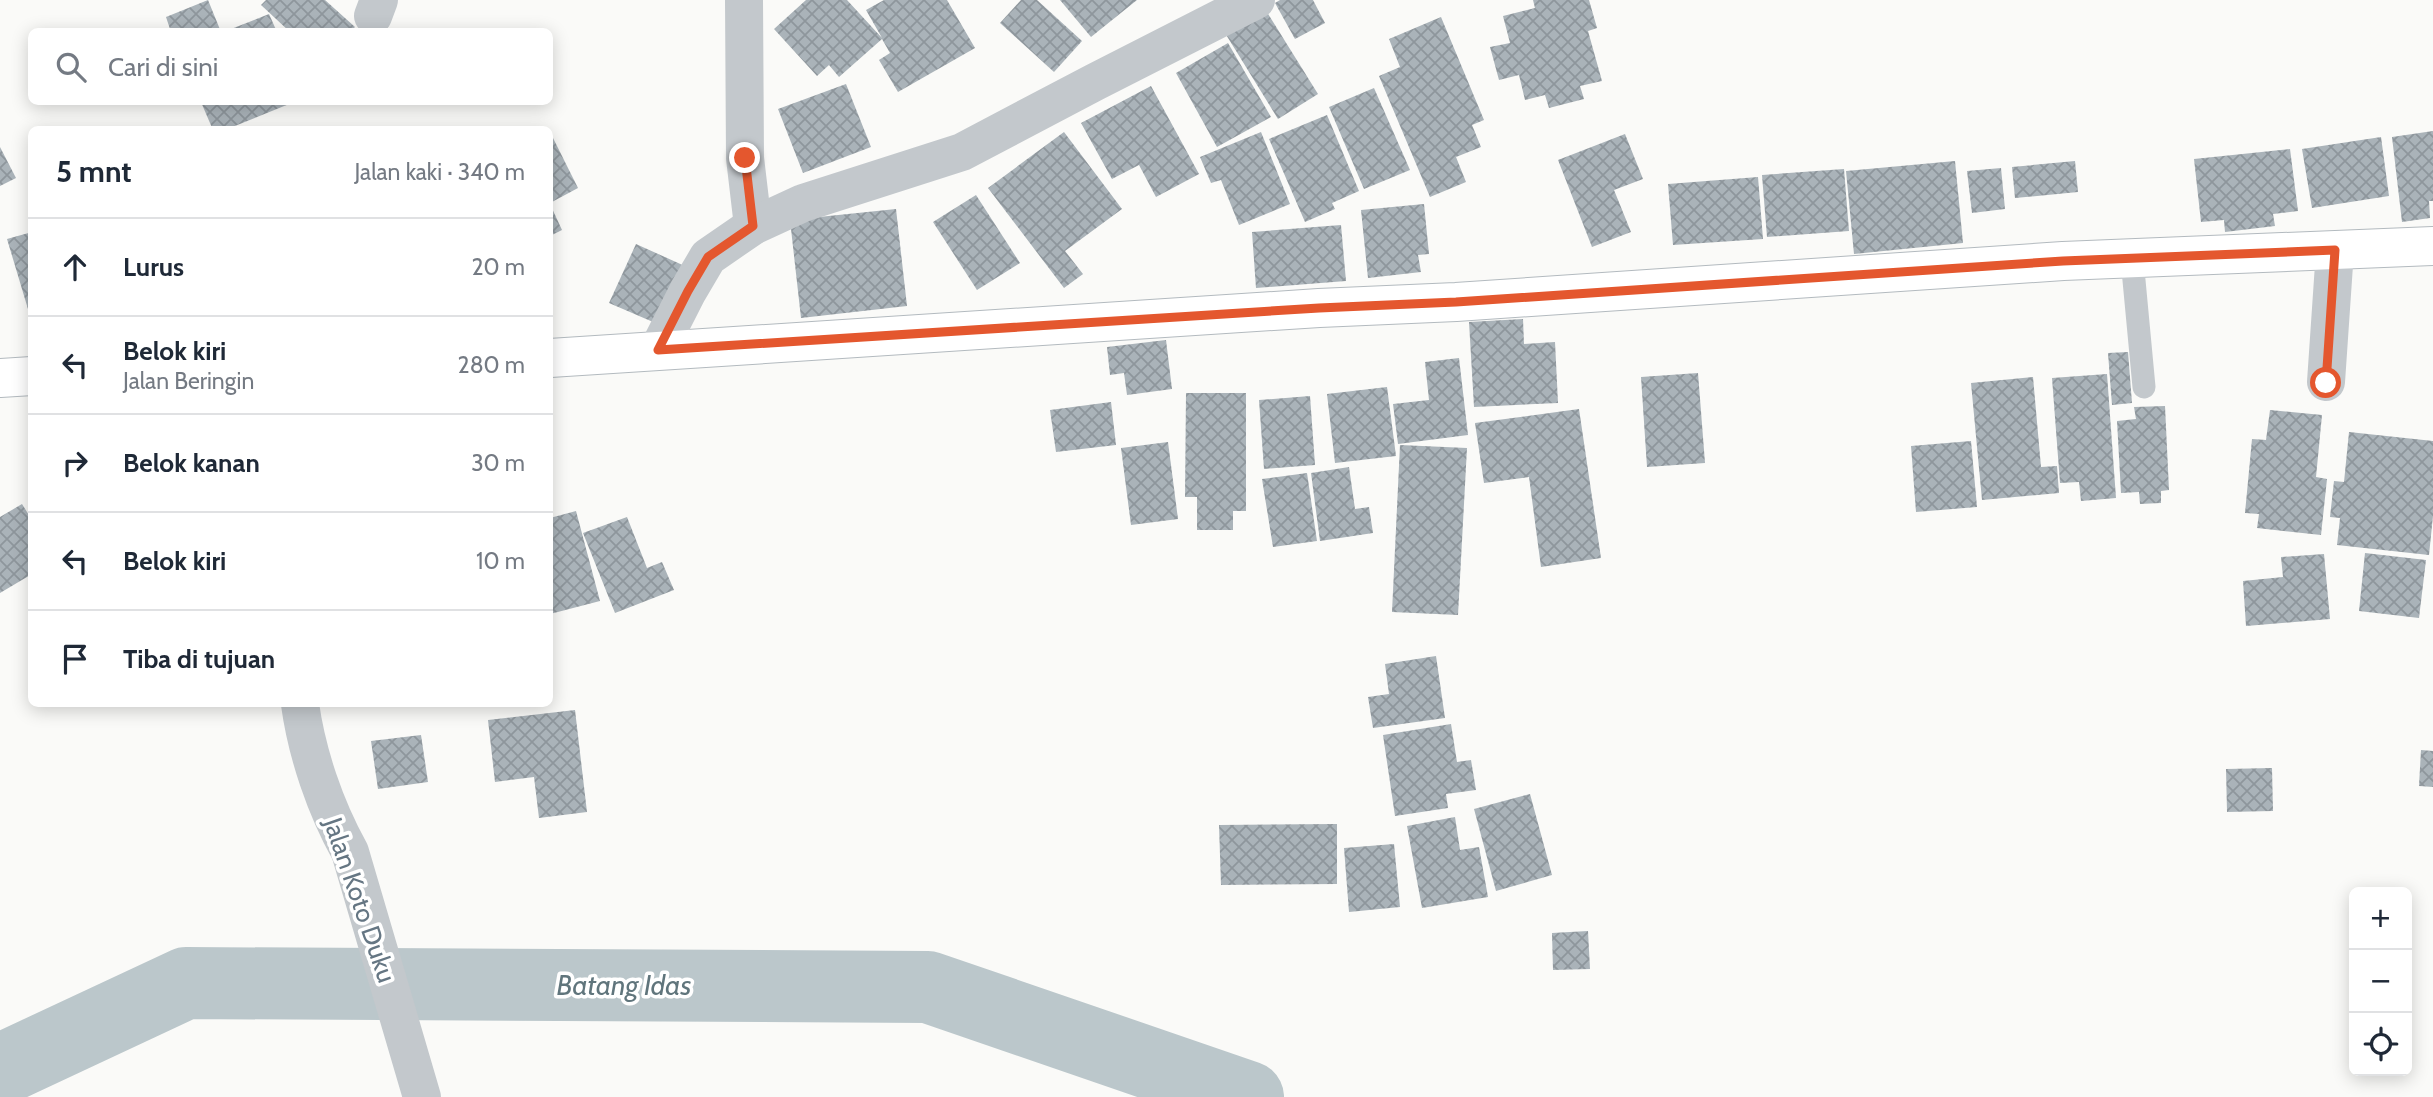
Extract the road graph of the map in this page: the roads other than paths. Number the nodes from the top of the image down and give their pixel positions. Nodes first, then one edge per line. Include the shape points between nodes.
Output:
1 (744, 0) edge
2 (1256, 0) edge
3 (753, 226) junction
4 (2433, 246) edge
5 (2335, 250) junction
6 (2132, 259) junction
7 (658, 350) junction
8 (553, 359) edge
9 (28, 376) edge
10 (0, 378) edge
11 (2326, 383) dead end
12 (2144, 387) dead end
13 (300, 707) edge
14 (422, 1097) edge

1 - 3 street via 745,158
2 - 3 street via 962,152 803,203
3 - 7 street via 708,257
4 - 5 street
5 - 6 street
5 - 11 street
6 - 7 street
6 - 12 lane
7 - 8 street
9 - 10 street
13 - 14 street, Jalan Koto Duku via 330,811 350,852

